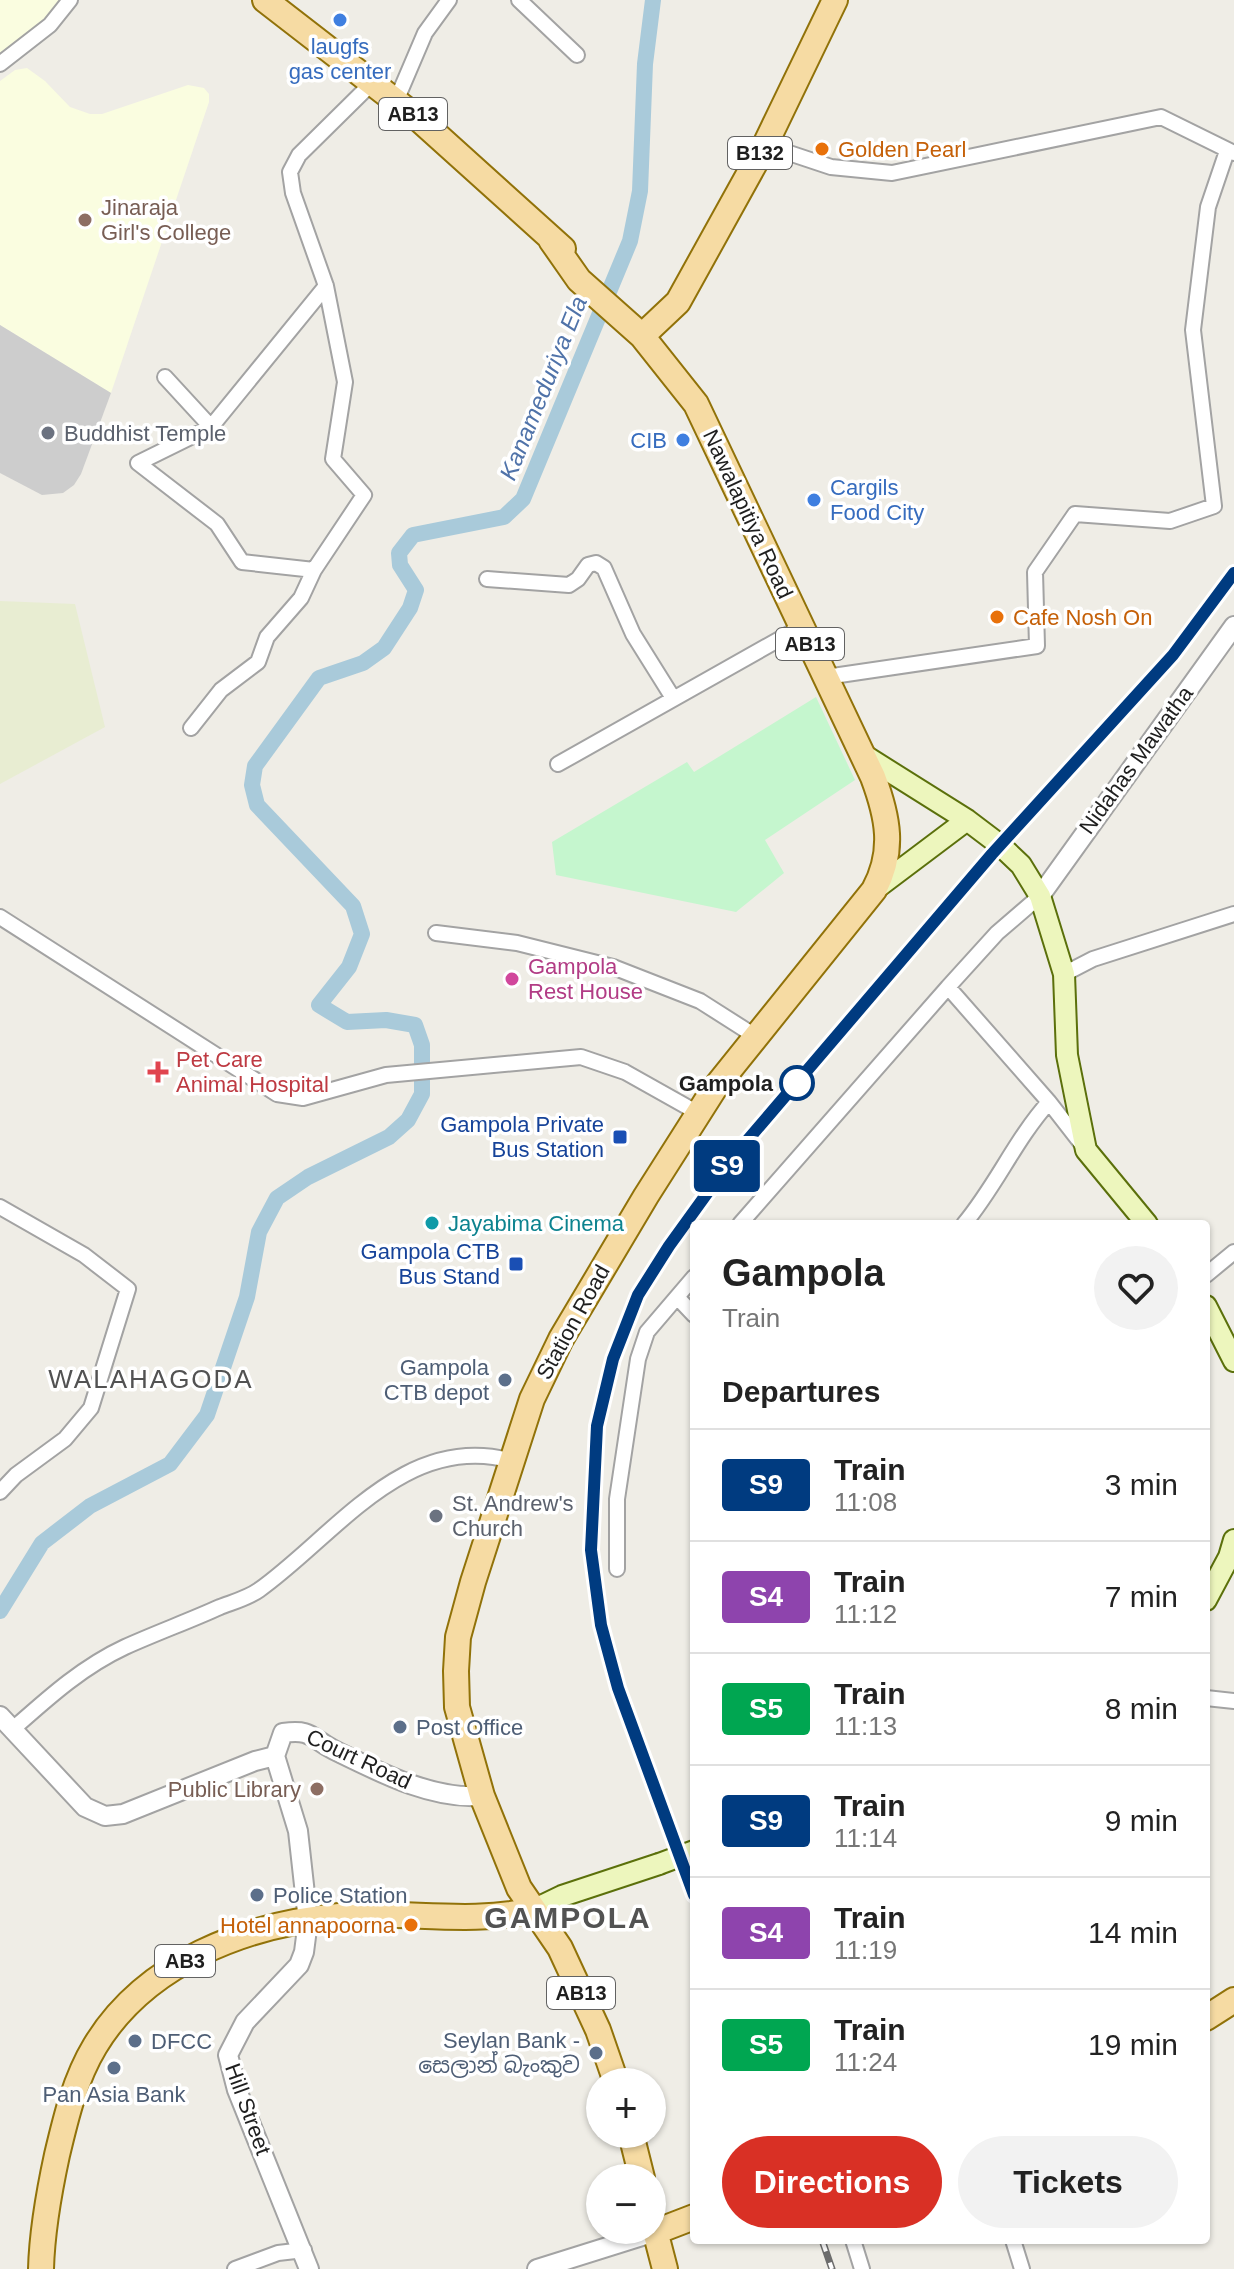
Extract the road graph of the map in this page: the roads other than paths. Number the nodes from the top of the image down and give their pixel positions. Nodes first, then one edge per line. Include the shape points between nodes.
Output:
1 (70, 0) edge
2 (265, 0) edge
3 (449, 0) edge
4 (519, 0) edge
5 (835, 0) edge
6 (577, 55) dead end
7 (0, 64) edge
8 (373, 82) junction
9 (396, 101) junction
10 (765, 145) junction
11 (1230, 152) edge
12 (326, 286) junction
13 (646, 330) junction
14 (165, 377) dead end
15 (211, 427) junction
16 (314, 570) junction
17 (487, 579) dead end
18 (1234, 626) edge
19 (801, 627) junction
20 (826, 677) junction
21 (673, 698) junction
22 (191, 728) dead end
23 (862, 754) junction
24 (558, 764) dead end
25 (967, 820) junction
26 (874, 890) junction
27 (1040, 896) junction
28 (1234, 914) edge
29 (0, 917) edge
30 (436, 933) dead end
31 (1064, 974) junction
32 (948, 987) junction
33 (755, 1036) junction
34 (1049, 1102) junction
35 (698, 1113) junction
36 (1086, 1150) junction
37 (0, 1207) edge
38 (744, 1220) edge
39 (967, 1220) edge
40 (1144, 1220) edge
41 (1234, 1252) edge
42 (1210, 1272) edge
43 (690, 1282) edge
44 (677, 1297) junction
45 (690, 1311) edge
46 (1210, 1314) edge
47 (1234, 1361) edge
48 (512, 1461) junction
49 (0, 1492) edge
50 (1234, 1540) edge
51 (617, 1569) dead end
52 (1210, 1593) edge
53 (1210, 1698) edge
54 (1234, 1701) edge
55 (6, 1722) edge
56 (275, 1756) junction
57 (482, 1796) junction
58 (690, 1852) edge
59 (533, 1910) junction
60 (308, 1921) junction
61 (1234, 2000) edge
62 (1210, 2015) edge
63 (611, 2068) edge
64 (690, 2218) edge
65 (666, 2223) edge
66 (603, 2244) edge
67 (659, 2244) edge
68 (854, 2244) edge
69 (1014, 2244) edge
70 (304, 2250) junction
71 (41, 2269) edge
72 (235, 2269) edge
73 (309, 2269) edge
74 (537, 2269) edge
75 (665, 2269) edge
76 (862, 2269) edge
77 (1022, 2269) edge

1 - 7 street via 50,25
2 - 8 main road, AB13
3 - 9 street via 425,33
4 - 6 street
5 - 10 main road, B132
8 - 9 main road, AB13
8 - 12 street via 299,155 290,172
9 - 13 main road, Nawalapitiya Road / AB13 via 484,176
10 - 11 street via 831,167 892,173 1161,117
10 - 13 main road, B132 via 678,302 675,322
11 - 20 street via 1208,207 1193,330 1214,506 1170,521 1075,514 1035,572 1037,646
12 - 15 street
12 - 16 street via 345,382 333,459 364,495
13 - 19 main road, Nawalapitiya Road / AB13 via 690,374 696,404
14 - 15 street
15 - 16 street via 138,463 217,524 242,562
16 - 22 street via 301,598 267,637 258,662 221,690
17 - 21 street via 569,585 588,565 604,568 633,634
18 - 27 street, Nidahas Mawatha
19 - 20 main road, Nawalapitiya Road / AB13
19 - 21 street
20 - 23 main road, Nawalapitiya Road / AB13
21 - 24 street
23 - 25 main road
23 - 26 main road, Nawalapitiya Road / AB13 via 888,824 885,864
25 - 26 main road
25 - 27 main road via 1021,865
26 - 33 main road, Station Road / AB13
27 - 31 main road
27 - 32 street
28 - 31 street via 1093,959
29 - 35 street via 277,1094 303,1098 394,1075 581,1057 625,1072
30 - 33 street via 517,943 613,967 700,1001
31 - 36 main road via 1067,1055
32 - 34 street
32 - 38 street
33 - 35 main road, Station Road / AB13
34 - 36 street
34 - 39 street via 1026,1128
35 - 48 main road, Station Road / AB13 via 548,1361
36 - 40 main road
37 - 49 street via 84,1255 128,1289 91,1408 65,1439
41 - 42 street
43 - 44 street
44 - 45 street
44 - 51 street via 647,1332 638,1359 617,1499
46 - 47 main road
48 - 55 street via 469,1454 418,1468 355,1509 257,1592 124,1647
48 - 57 main road, Station Road / AB13 via 467,1601 457,1655 457,1707
50 - 52 main road
53 - 54 street
55 - 56 street via 85,1807 105,1816 123,1814
56 - 57 street, Court Road via 283,1733 303,1731 432,1792
56 - 60 street, Court Road via 298,1831
57 - 59 main road, Station Road / AB13
58 - 59 main road, bridge
59 - 60 main road, AB3 via 494,1917 361,1915
59 - 63 main road, AB13 via 560,1948
60 - 70 street, Hill Street via 299,1965 245,2022 228,2055 237,2090
60 - 71 main road, AB3 via 241,1936 176,1966 133,2000 103,2034 65,2118
61 - 62 main road
64 - 65 main road
66 - 74 street
67 - 75 main road
68 - 76 street
69 - 77 street
70 - 72 street via 278,2253
70 - 73 street, Hill Street

